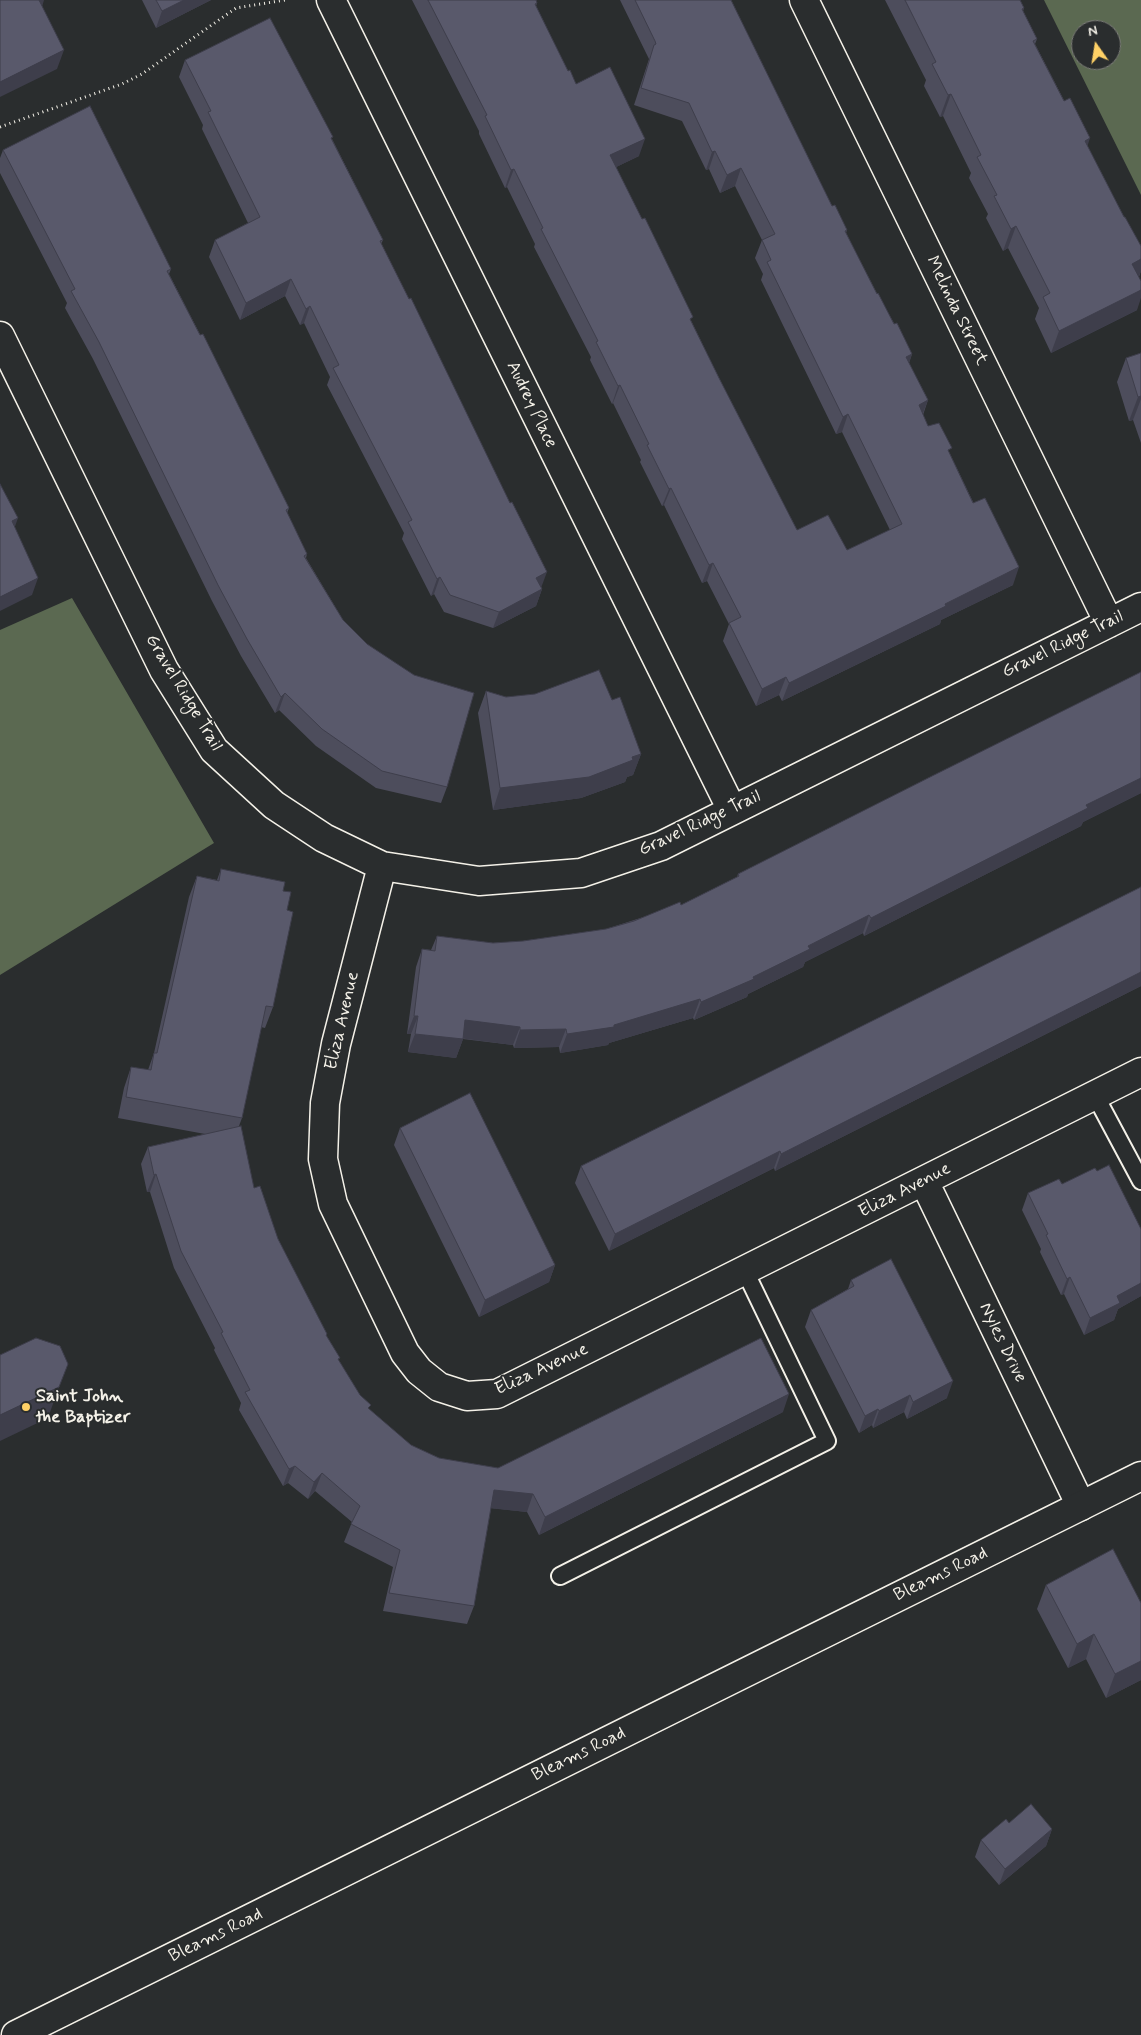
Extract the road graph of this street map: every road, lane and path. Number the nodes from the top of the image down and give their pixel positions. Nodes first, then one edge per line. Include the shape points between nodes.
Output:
1 (285, 0) edge
2 (332, 0) edge
3 (804, 0) edge
4 (0, 127) edge
5 (0, 336) edge
6 (1141, 607) edge
7 (1108, 623) junction
8 (732, 810) junction
9 (382, 866) junction
10 (1141, 1072) edge
11 (1094, 1095) junction
12 (924, 1181) junction
13 (1141, 1181) edge
14 (745, 1270) junction
15 (1141, 1476) edge
16 (1081, 1506) junction
17 (560, 1576) dead end
18 (16, 2035) edge

1 - 4 path via 236,8 142,74
2 - 8 street, Audrey Place
3 - 7 street, Melinda Street
5 - 9 street, Gravel Ridge Trail via 164,670 214,750 274,805 324,838
6 - 7 street, Gravel Ridge Trail
7 - 8 street, Gravel Ridge Trail
8 - 9 street, Gravel Ridge Trail via 661,846 581,873 479,881
9 - 14 street, Eliza Avenue via 336,1044 325,1103 323,1159 334,1204 405,1353 419,1371 439,1387 467,1396 497,1394
10 - 11 street, Eliza Avenue
11 - 12 street, Eliza Avenue
11 - 13 lane
12 - 14 street, Eliza Avenue
12 - 16 street, Nyles Drive
14 - 17 lane via 827,1441
15 - 16 street, Bleams Road
16 - 18 street, Bleams Road

